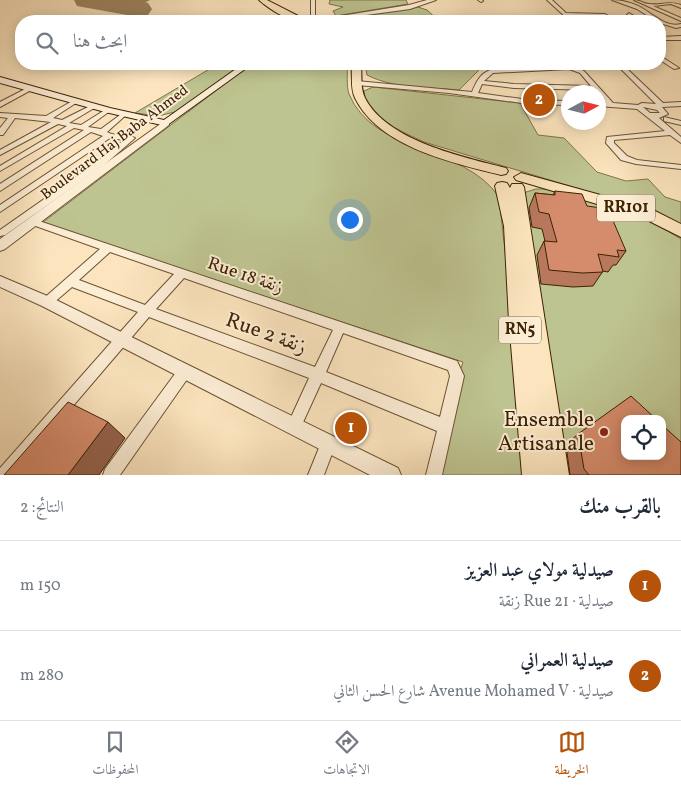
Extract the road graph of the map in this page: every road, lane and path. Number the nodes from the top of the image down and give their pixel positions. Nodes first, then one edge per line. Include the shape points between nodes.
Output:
1 (257, 0) edge
2 (262, 0) edge
3 (314, 0) edge
4 (433, 0) edge
5 (549, 0) edge
6 (614, 0) edge
7 (636, 0) edge
8 (652, 6) junction
9 (681, 7) edge
10 (645, 12) junction
11 (664, 12) junction
12 (565, 14) joint
13 (284, 15) edge
14 (289, 15) edge
15 (309, 15) edge
16 (357, 15) edge
17 (606, 15) edge
18 (650, 15) edge
19 (681, 20) edge
20 (666, 23) edge
21 (679, 26) edge
22 (681, 31) edge
23 (681, 38) edge
24 (666, 39) edge
25 (666, 62) edge
26 (676, 68) dead end
27 (240, 70) edge
28 (356, 70) edge
29 (492, 70) edge
30 (510, 70) edge
31 (551, 70) edge
32 (580, 70) edge
33 (625, 70) edge
34 (554, 74) dead end
35 (0, 80) edge
36 (479, 82) junction
37 (357, 83) junction
38 (575, 85) edge
39 (592, 85) edge
40 (514, 86) junction
41 (31, 88) junction
42 (474, 94) junction
43 (606, 100) edge
44 (76, 101) junction
45 (529, 102) junction
46 (561, 103) edge
47 (681, 104) edge
48 (0, 105) edge
49 (606, 105) edge
50 (611, 105) junction
51 (657, 105) junction
52 (94, 106) junction
53 (639, 108) junction
54 (108, 110) junction
55 (124, 114) junction
56 (0, 115) edge
57 (651, 115) junction
58 (13, 116) junction
59 (46, 118) junction
60 (665, 118) junction
61 (59, 122) junction
62 (166, 123) junction
63 (681, 123) edge
64 (73, 126) junction
65 (87, 128) junction
66 (0, 133) edge
67 (670, 133) junction
68 (105, 134) junction
69 (681, 140) edge
70 (0, 155) edge
71 (17, 158) junction
72 (681, 166) edge
73 (0, 169) edge
74 (509, 182) junction
75 (0, 188) edge
76 (0, 209) edge
77 (33, 222) junction
78 (681, 231) edge
79 (1, 232) edge
80 (517, 235) junction
81 (14, 236) junction
82 (0, 246) edge
83 (108, 248) junction
84 (182, 273) junction
85 (0, 281) edge
86 (71, 282) junction
87 (47, 302) junction
88 (147, 311) junction
89 (340, 328) junction
90 (121, 339) junction
91 (185, 371) junction
92 (318, 375) junction
93 (294, 426) junction
94 (446, 427) junction
95 (328, 444) junction
96 (4, 475) edge
97 (111, 475) edge
98 (316, 475) edge
99 (391, 475) edge
100 (434, 475) edge
101 (535, 475) edge
102 (556, 475) edge

1 - 13 main road
2 - 14 main road
3 - 15 street
4 - 16 street
5 - 12 street
6 - 10 street
7 - 8 street
8 - 9 street via 672,3
8 - 11 street
10 - 11 street
10 - 18 street
11 - 19 street
12 - 17 street
20 - 21 street
21 - 22 street via 671,27
23 - 24 street
25 - 26 street
27 - 62 main road, Boulevard Haj Baba Ahmed
28 - 37 main road
29 - 36 street
30 - 40 street
31 - 34 street
32 - 39 street
33 - 51 street
35 - 41 main road
36 - 40 street
36 - 42 street
37 - 42 street
37 - 74 main road via 361,100 377,120 417,144
38 - 40 street
40 - 45 street
41 - 44 main road
41 - 48 street
42 - 45 street
43 - 50 street
44 - 52 main road
44 - 59 street
45 - 46 street
47 - 51 street
49 - 50 street
50 - 53 street
51 - 53 street
51 - 60 street
52 - 54 main road
52 - 61 street
53 - 57 street
54 - 55 main road
54 - 65 street
55 - 62 main road
55 - 68 street
56 - 58 street
57 - 60 street
57 - 67 street
58 - 59 street
58 - 66 street
59 - 61 street
60 - 63 street
60 - 69 street
61 - 64 street
61 - 70 street
62 - 77 street, Boulevard Haj Baba Ahmed
64 - 65 street
64 - 71 street
65 - 68 street
65 - 75 street
67 - 69 street
67 - 72 street via 613,138 610,143 624,158 636,162
68 - 76 street
68 - 79 street via 131,138 100,164
70 - 71 street
71 - 73 street
74 - 78 main road, RR101 via 569,190 646,213
74 - 80 main road, RN5
77 - 81 street, Boulevard Haj Baba Ahmed
77 - 83 street, Rue 18 زنقة
79 - 81 street
80 - 101 main road, RN5 via 521,353
80 - 102 main road, RN5
81 - 82 street, Boulevard Haj Baba Ahmed
83 - 84 street, Rue 18 زنقة
83 - 86 street
84 - 88 street
84 - 89 street, Rue 18 زنقة
85 - 87 street
86 - 87 street
86 - 88 street, Rue 2 زنقة
87 - 90 street
88 - 90 street
88 - 92 street, Rue 2 زنقة
89 - 92 street
89 - 94 street, Rue 18 زنقة via 446,362 456,369
90 - 91 street
90 - 96 street
91 - 93 street
91 - 97 street
92 - 93 street
92 - 94 street, Rue 2 زنقة
93 - 95 street
94 - 100 street
95 - 98 street
95 - 99 street

